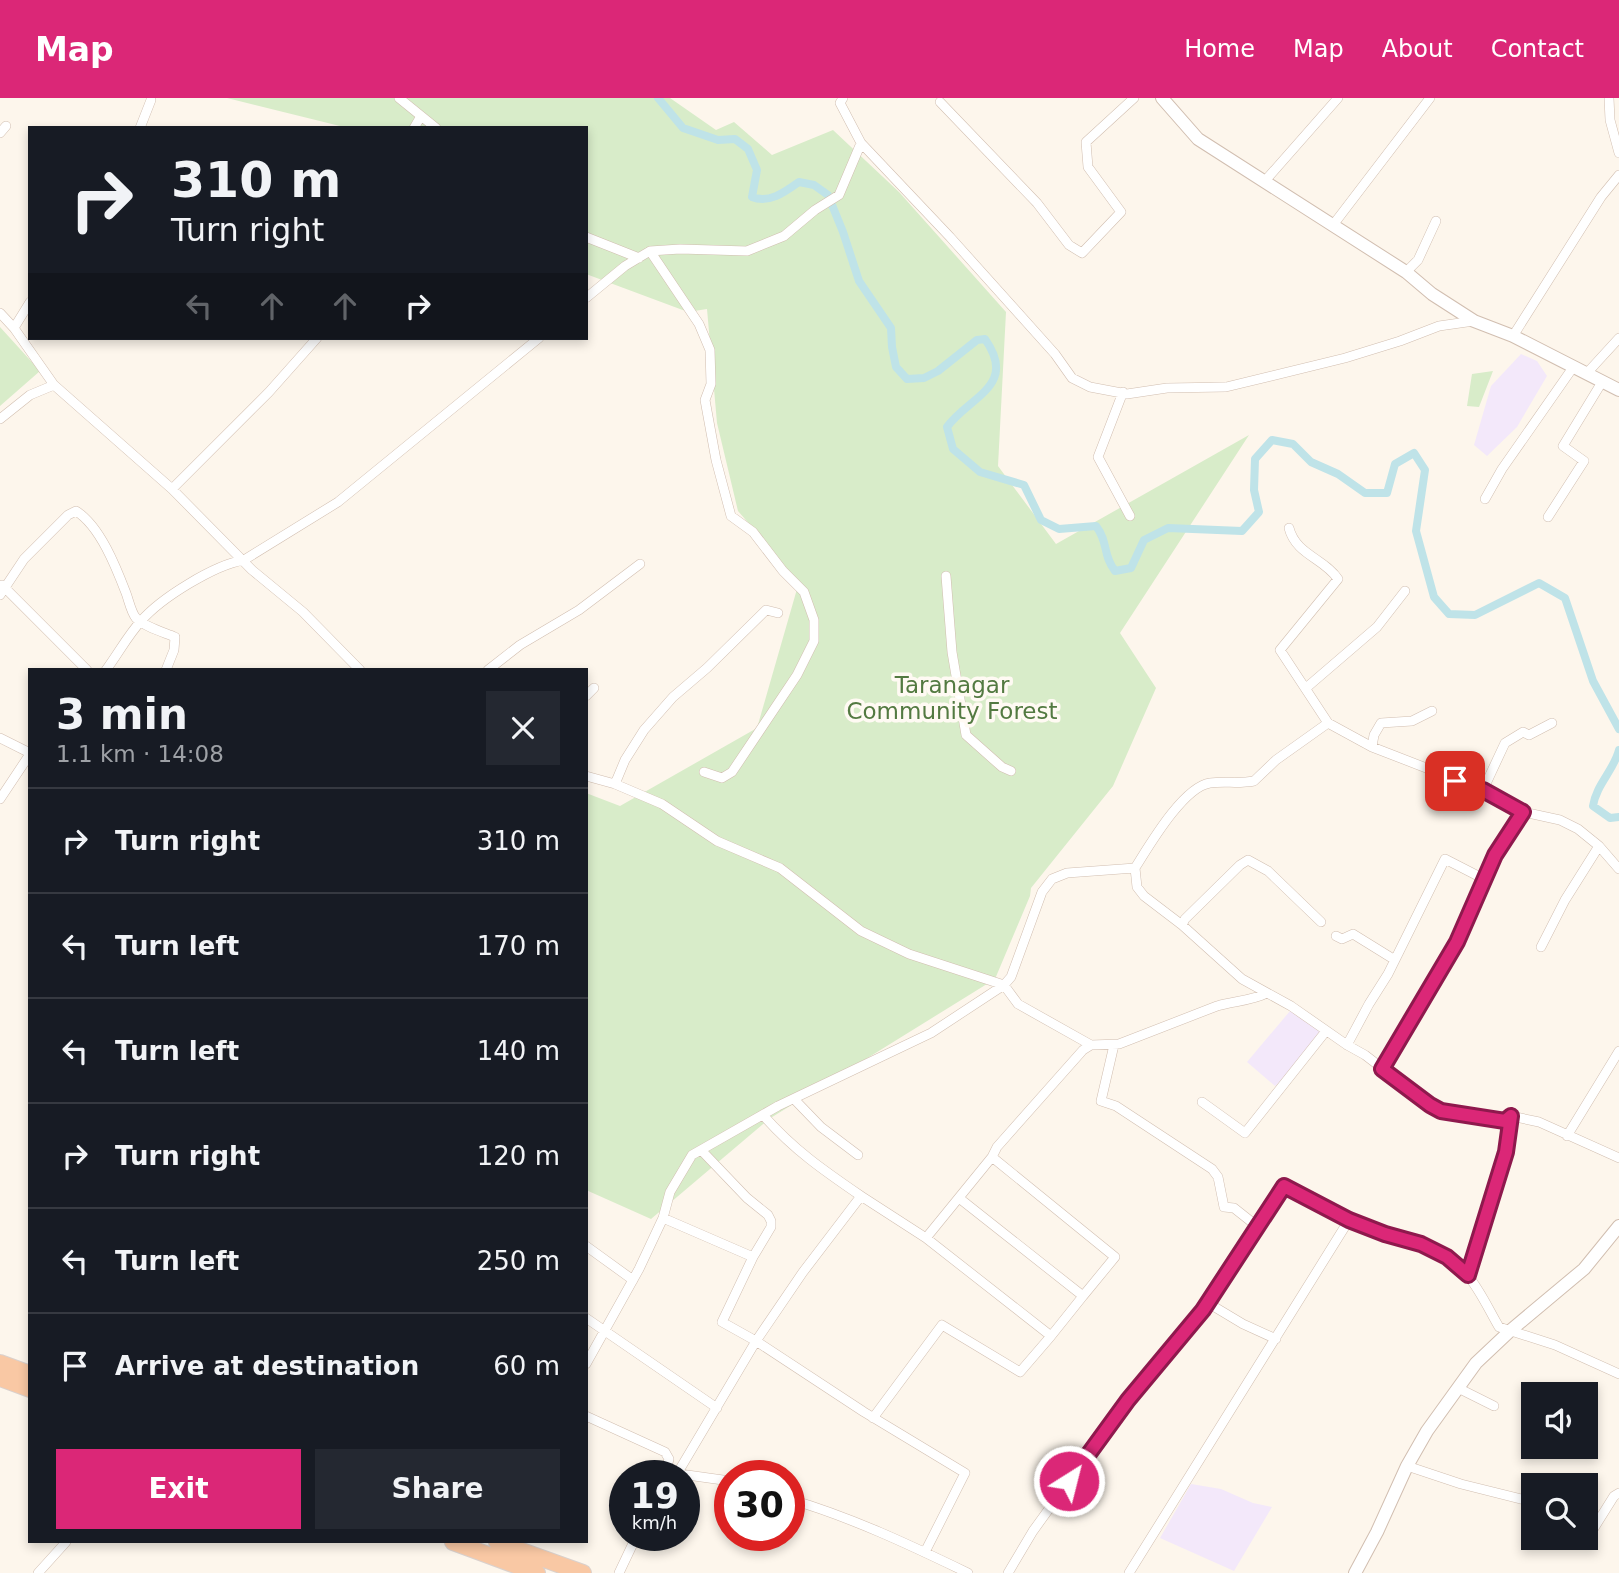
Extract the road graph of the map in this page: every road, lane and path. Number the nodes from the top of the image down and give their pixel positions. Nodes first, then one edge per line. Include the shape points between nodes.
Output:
1 (399, 98) edge
2 (1133, 98) edge
3 (1162, 98) edge
4 (1338, 98) edge
5 (1430, 98) edge
6 (1609, 98) edge
7 (151, 100) dead end
8 (839, 100) edge
9 (940, 102) dead end
10 (421, 116) junction
11 (141, 126) edge
12 (415, 126) edge
13 (434, 126) edge
14 (861, 143) junction
15 (1619, 153) edge
16 (1619, 176) edge
17 (1264, 182) junction
18 (1436, 222) dead end
19 (1334, 225) junction
20 (588, 237) edge
21 (650, 251) junction
22 (639, 258) junction
23 (1406, 272) junction
24 (588, 296) edge
25 (28, 305) edge
26 (0, 313) edge
27 (1474, 321) junction
28 (14, 328) junction
29 (1513, 336) junction
30 (1619, 338) edge
31 (315, 340) edge
32 (537, 340) edge
33 (1574, 366) junction
34 (1587, 373) junction
35 (1602, 382) junction
36 (54, 385) junction
37 (1619, 390) edge
38 (1123, 392) junction
39 (0, 419) edge
40 (172, 489) junction
41 (1485, 499) dead end
42 (1130, 516) dead end
43 (1548, 517) dead end
44 (1289, 528) dead end
45 (244, 560) junction
46 (640, 564) dead end
47 (946, 576) dead end
48 (1, 589) edge
49 (1405, 591) dead end
50 (778, 612) dead end
51 (140, 621) junction
52 (85, 668) edge
53 (107, 668) edge
54 (167, 668) edge
55 (358, 668) edge
56 (490, 668) edge
57 (594, 688) dead end
58 (1306, 688) junction
59 (588, 694) edge
60 (1432, 711) dead end
61 (1328, 723) junction
62 (1552, 723) dead end
63 (0, 738) edge
64 (1372, 747) junction
65 (28, 753) edge
66 (28, 757) edge
67 (1011, 771) dead end
68 (704, 772) dead end
69 (588, 777) edge
70 (615, 784) junction
71 (1483, 790) junction
72 (0, 799) edge
73 (1523, 812) junction
74 (1599, 846) junction
75 (1135, 868) junction
76 (1619, 869) edge
77 (1484, 879) junction
78 (1321, 922) dead end
79 (1182, 925) junction
80 (1336, 936) dead end
81 (1541, 947) dead end
82 (1395, 960) junction
83 (1004, 985) junction
84 (1267, 993) junction
85 (1326, 1031) junction
86 (1091, 1045) junction
87 (1114, 1045) junction
88 (1347, 1045) junction
89 (1619, 1051) edge
90 (1382, 1069) junction
91 (794, 1099) junction
92 (1202, 1102) dead end
93 (762, 1115) junction
94 (1511, 1116) junction
95 (1567, 1136) junction
96 (702, 1151) junction
97 (859, 1155) dead end
98 (992, 1157) junction
99 (1619, 1158) edge
100 (861, 1196) junction
101 (959, 1198) junction
102 (663, 1218) junction
103 (1349, 1220) junction
104 (1619, 1226) edge
105 (1258, 1227) junction
106 (926, 1238) junction
107 (588, 1247) edge
108 (753, 1257) junction
109 (1468, 1275) junction
110 (633, 1280) junction
111 (1083, 1296) junction
112 (1208, 1303) junction
113 (588, 1320) edge
114 (1511, 1330) junction
115 (603, 1332) junction
116 (1051, 1336) junction
117 (1276, 1339) junction
118 (756, 1341) junction
119 (588, 1360) edge
120 (0, 1363) edge
121 (28, 1373) edge
122 (1619, 1374) edge
123 (0, 1378) edge
124 (28, 1388) edge
125 (1458, 1388) junction
126 (1494, 1406) dead end
127 (717, 1408) junction
128 (588, 1417) edge
129 (873, 1418) junction
130 (669, 1460) edge
131 (685, 1460) edge
132 (1407, 1466) junction
133 (1619, 1493) edge
134 (1521, 1500) edge
135 (805, 1503) edge
136 (1598, 1522) edge
137 (65, 1543) edge
138 (456, 1543) edge
139 (500, 1543) edge
140 (629, 1551) edge
141 (925, 1552) junction
142 (38, 1573) edge
143 (537, 1573) edge
144 (583, 1573) edge
145 (619, 1573) edge
146 (968, 1573) edge
147 (1008, 1573) edge
148 (1129, 1573) edge
149 (1355, 1573) edge

1 - 10 street
2 - 9 street via 1086,142 1088,167 1121,212 1082,253 1069,245 1037,203
3 - 17 street via 1198,139
4 - 17 street
5 - 19 street
6 - 15 street
7 - 11 street
8 - 14 street
10 - 12 street
10 - 13 street
14 - 21 street via 839,195 784,236 747,251
14 - 38 street via 1072,378 1090,387
16 - 29 street
17 - 19 street
18 - 23 street via 1418,260
19 - 23 street
20 - 22 street
21 - 22 street
21 - 68 street via 699,324 710,350 711,384 705,400 731,516 753,533 804,592 814,620 814,641 797,675 732,772 722,778
22 - 24 street
23 - 27 street
25 - 28 street
26 - 28 street
27 - 29 street
27 - 38 street via 1439,326 1345,358 1237,384
28 - 36 street
29 - 33 street
30 - 34 street
31 - 40 street
32 - 45 street via 338,502
33 - 34 street
33 - 41 street
34 - 35 street
35 - 37 street
35 - 43 street via 1563,446 1584,461
36 - 39 street via 30,395
36 - 40 street
38 - 42 street via 1098,457
40 - 45 street
44 - 58 street via 1296,544 1338,579 1280,650
45 - 51 street via 230,562 185,585
45 - 55 street
46 - 56 street
47 - 67 street via 952,652 966,735
48 - 51 street via 24,559 76,511 98,535
48 - 52 street
49 - 58 street via 1377,627
50 - 70 street via 766,610 673,697 644,730
51 - 53 street
51 - 54 street via 175,638
57 - 59 street
58 - 61 street
60 - 64 street via 1412,722 1381,723
61 - 64 street
61 - 75 street via 1254,781 1208,783 1192,791
62 - 71 street via 1505,743
63 - 65 street
64 - 71 street
66 - 72 street
69 - 70 street
70 - 83 street via 662,804 735,850 780,868 860,931 909,954
71 - 73 street
73 - 74 street via 1560,820
73 - 77 street
74 - 76 street
74 - 81 street
75 - 79 street via 1137,887
75 - 83 street via 1068,873 1052,879 1042,892
77 - 82 street via 1445,859
77 - 90 street via 1457,942
78 - 79 street via 1268,871 1248,860
79 - 84 street via 1242,979
80 - 82 street via 1342,939 1353,934
82 - 88 street
83 - 86 street via 1018,1004
83 - 91 street via 930,1033
84 - 85 street
84 - 87 street via 1229,1002
85 - 88 street
85 - 92 street via 1245,1133
86 - 87 street
86 - 98 street
87 - 105 street via 1101,1101 1116,1106 1212,1169 1224,1207 1234,1208
88 - 90 street
89 - 95 street
90 - 94 street via 1441,1111 1505,1121
91 - 93 street
91 - 97 street via 821,1127
93 - 96 street
93 - 100 street via 814,1165
94 - 95 street via 1539,1122
94 - 109 street via 1506,1152
95 - 99 street
96 - 102 street via 685,1162
96 - 108 street via 771,1221
98 - 101 street
98 - 111 street via 1115,1257
100 - 106 street
100 - 118 street
101 - 106 street
101 - 111 street
102 - 108 street
102 - 110 street
103 - 105 street via 1284,1186
103 - 109 street via 1421,1244
103 - 117 street
104 - 114 street via 1584,1269
105 - 112 street
106 - 116 street
107 - 110 street
108 - 118 street via 722,1322
109 - 114 street via 1499,1327
110 - 115 street
111 - 116 street
112 - 117 street
112 - 147 street via 1113,1420
113 - 115 street
114 - 122 street
114 - 125 street via 1476,1363
115 - 119 street
115 - 127 street
116 - 129 street via 1020,1372 943,1325
117 - 148 street
118 - 127 street
118 - 129 street
120 - 121 highway
123 - 124 highway
125 - 126 street
125 - 132 street
127 - 131 street
128 - 130 street via 665,1452
129 - 141 street via 965,1474
132 - 134 street
132 - 149 street
133 - 136 street
135 - 141 street
137 - 142 street
138 - 143 highway
139 - 144 highway
140 - 145 street
141 - 146 street

